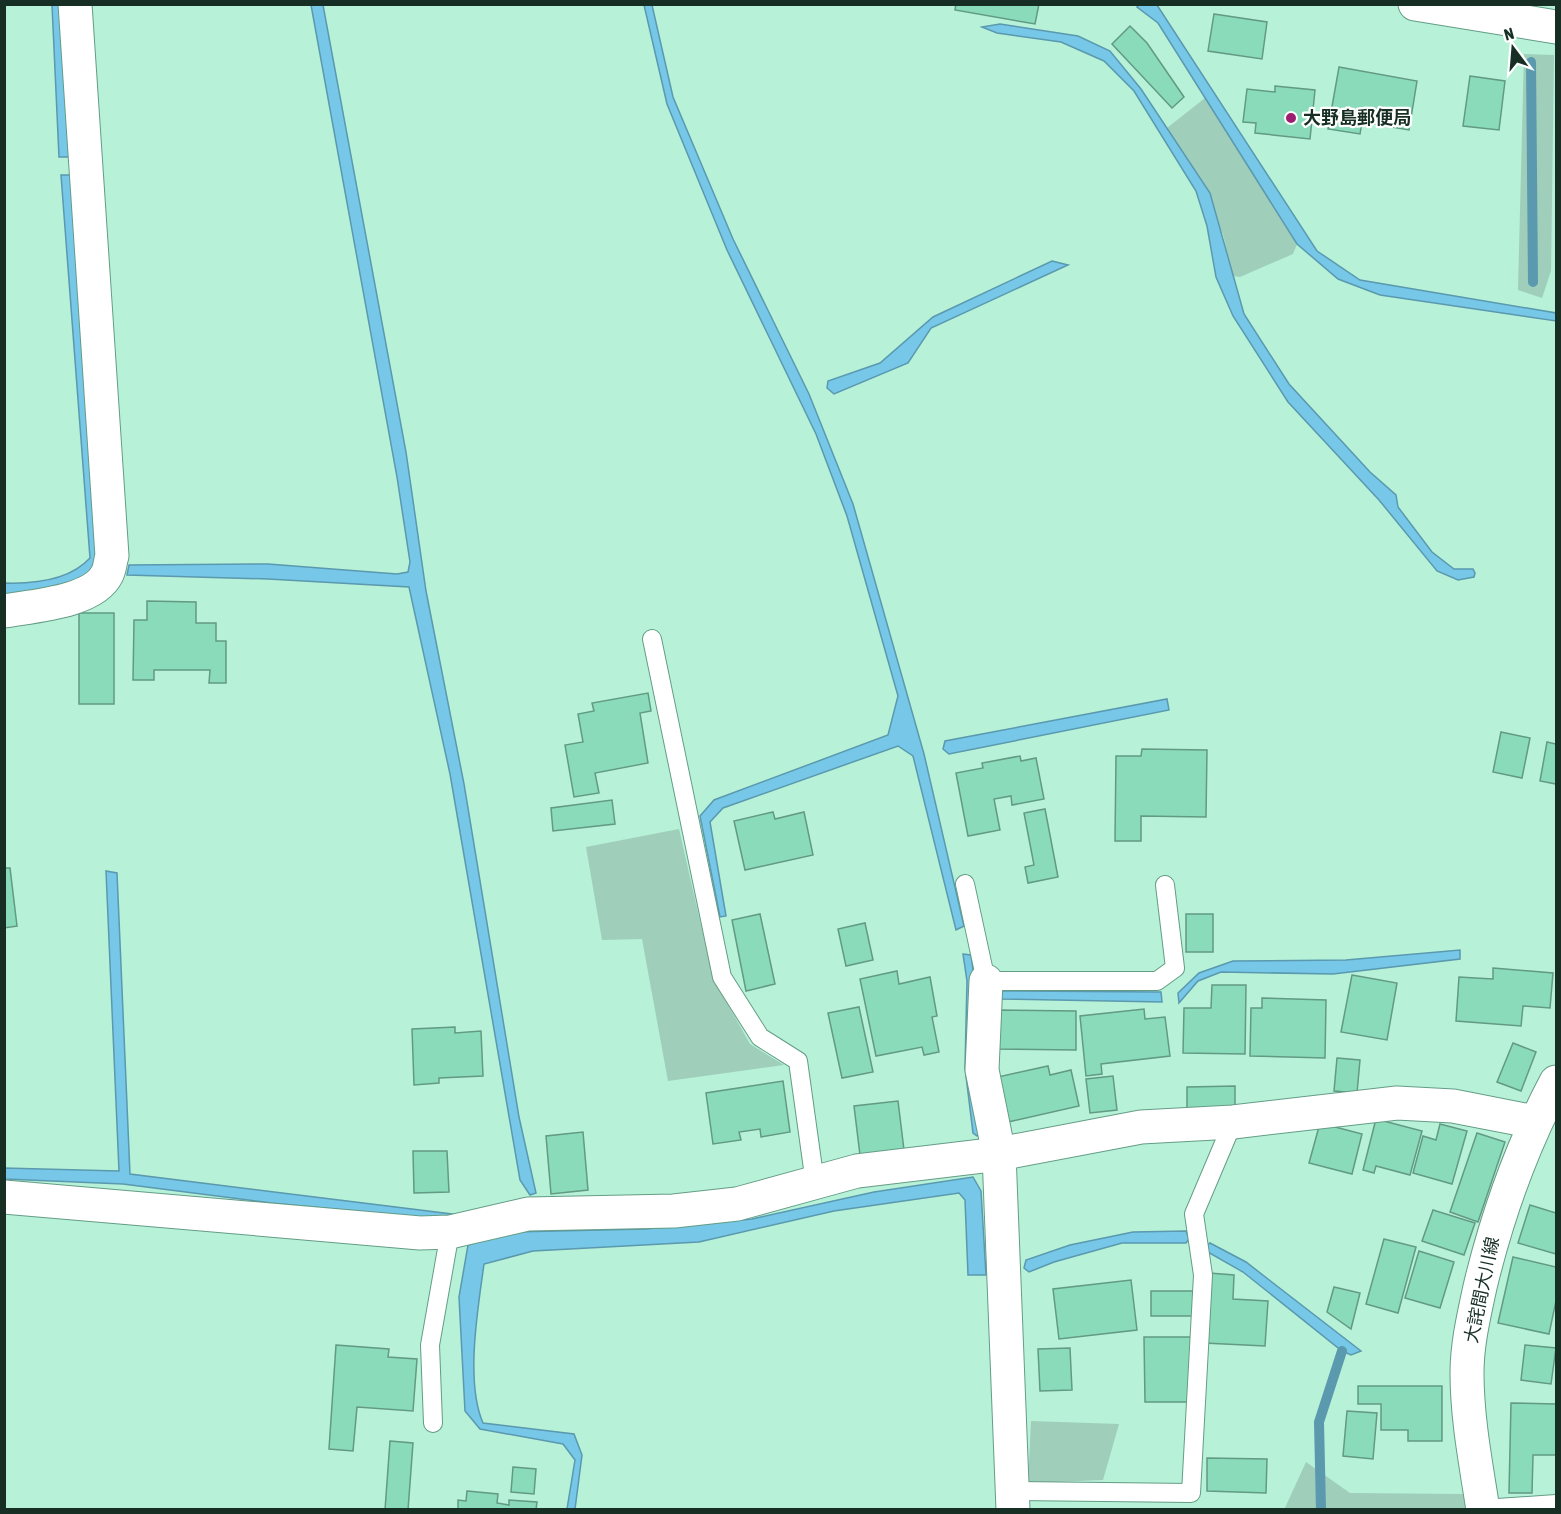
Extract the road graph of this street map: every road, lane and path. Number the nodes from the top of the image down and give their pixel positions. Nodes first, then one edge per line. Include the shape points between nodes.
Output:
1 (75, 4) edge
2 (1415, 4) edge
3 (1557, 27) edge
4 (4, 611) edge
5 (652, 639) dead end
6 (965, 884) dead end
7 (1165, 885) dead end
8 (986, 981) junction
9 (1557, 1082) edge
10 (1233, 1122) junction
11 (1535, 1122) junction
12 (999, 1154) junction
13 (815, 1183) junction
14 (4, 1197) edge
15 (450, 1232) junction
16 (433, 1423) dead end
17 (1014, 1500) edge
18 (1557, 1504) edge
19 (1483, 1509) edge

1 - 4 street via 112,556 107,575 91,591
2 - 3 street
5 - 13 lane via 722,976 760,1037 798,1061
6 - 8 lane
7 - 8 lane via 1175,968 1157,981
8 - 12 street via 982,1070
9 - 11 street, 大詫間大川線
10 - 11 street via 1397,1103 1453,1106
10 - 12 street via 1141,1127
10 - 17 lane via 1194,1214 1203,1275 1191,1493
11 - 19 street, 大詫間大川線 via 1491,1242 1471,1327 1467,1373
12 - 13 street via 857,1171
12 - 17 street
13 - 15 street via 737,1204 674,1211 528,1214
14 - 15 street via 420,1233
15 - 16 lane via 430,1346
18 - 19 lane

